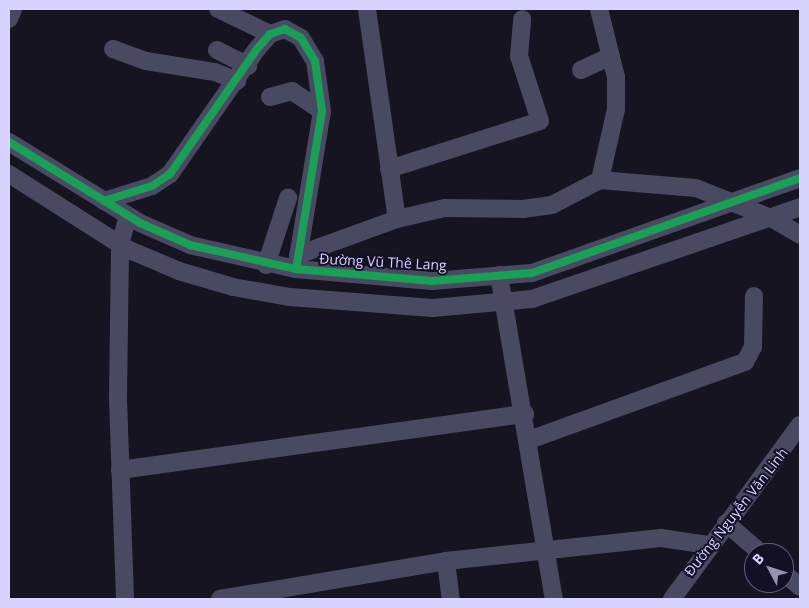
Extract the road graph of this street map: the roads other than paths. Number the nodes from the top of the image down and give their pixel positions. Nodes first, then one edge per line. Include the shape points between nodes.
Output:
1 (13, 9) edge
2 (218, 9) edge
3 (367, 9) edge
4 (600, 9) edge
5 (9, 19) edge
6 (522, 19) dead end
7 (270, 34) junction
8 (113, 49) dead end
9 (217, 50) dead end
10 (611, 56) junction
11 (248, 66) junction
12 (581, 70) dead end
13 (238, 81) junction
14 (270, 96) dead end
15 (322, 110) junction
16 (9, 142) edge
17 (389, 169) junction
18 (9, 174) edge
19 (800, 178) edge
20 (600, 180) junction
21 (288, 198) dead end
22 (104, 201) junction
23 (732, 202) junction
24 (800, 207) edge
25 (128, 216) junction
26 (771, 218) junction
27 (397, 219) junction
28 (800, 235) edge
29 (120, 245) junction
30 (297, 262) junction
31 (266, 265) junction
32 (499, 275) junction
33 (754, 296) dead end
34 (503, 303) junction
35 (525, 414) junction
36 (800, 424) edge
37 (529, 440) junction
38 (120, 470) junction
39 (726, 523) junction
40 (749, 543) edge
41 (709, 545) junction
42 (546, 551) junction
43 (446, 561) junction
44 (125, 599) edge
45 (220, 599) edge
46 (451, 599) edge
47 (554, 599) edge
48 (672, 599) edge

1 - 5 street
2 - 7 street
3 - 17 street
4 - 10 street
6 - 17 street via 519,56 540,121
7 - 11 street
7 - 15 street via 285,29 301,38 315,61
8 - 13 street via 146,61 215,72
9 - 11 street
10 - 12 street
10 - 20 street via 616,110
11 - 13 street
13 - 22 street via 170,174 152,186
14 - 15 street via 292,91
15 - 30 street
16 - 22 street, Đường Vũ Thê Lang
17 - 27 street
18 - 29 street
19 - 23 street, Đường Vũ Thê Lang
20 - 23 street via 671,184
20 - 27 street via 552,205 523,209 445,208
21 - 31 street
22 - 25 street, Đường Vũ Thê Lang
23 - 26 street
23 - 32 street, Đường Vũ Thê Lang via 532,273
24 - 26 street
25 - 29 street
25 - 31 street, Đường Vũ Thê Lang via 190,246
26 - 28 street
26 - 34 street via 532,299
27 - 30 street
29 - 34 street via 215,282 290,297 433,308
29 - 38 street
30 - 31 street, Đường Vũ Thê Lang
30 - 32 street, Đường Vũ Thê Lang via 432,281
32 - 34 street
33 - 37 street via 753,347 745,362
34 - 35 street
35 - 37 street
35 - 38 street
36 - 39 street, Đường Nguyễn Văn Linh
37 - 42 street
38 - 44 street
39 - 40 street
39 - 41 street, Đường Nguyễn Văn Linh
41 - 42 street via 661,538
41 - 48 street, Đường Nguyễn Văn Linh
42 - 43 street
42 - 47 street
43 - 45 street
43 - 46 street

